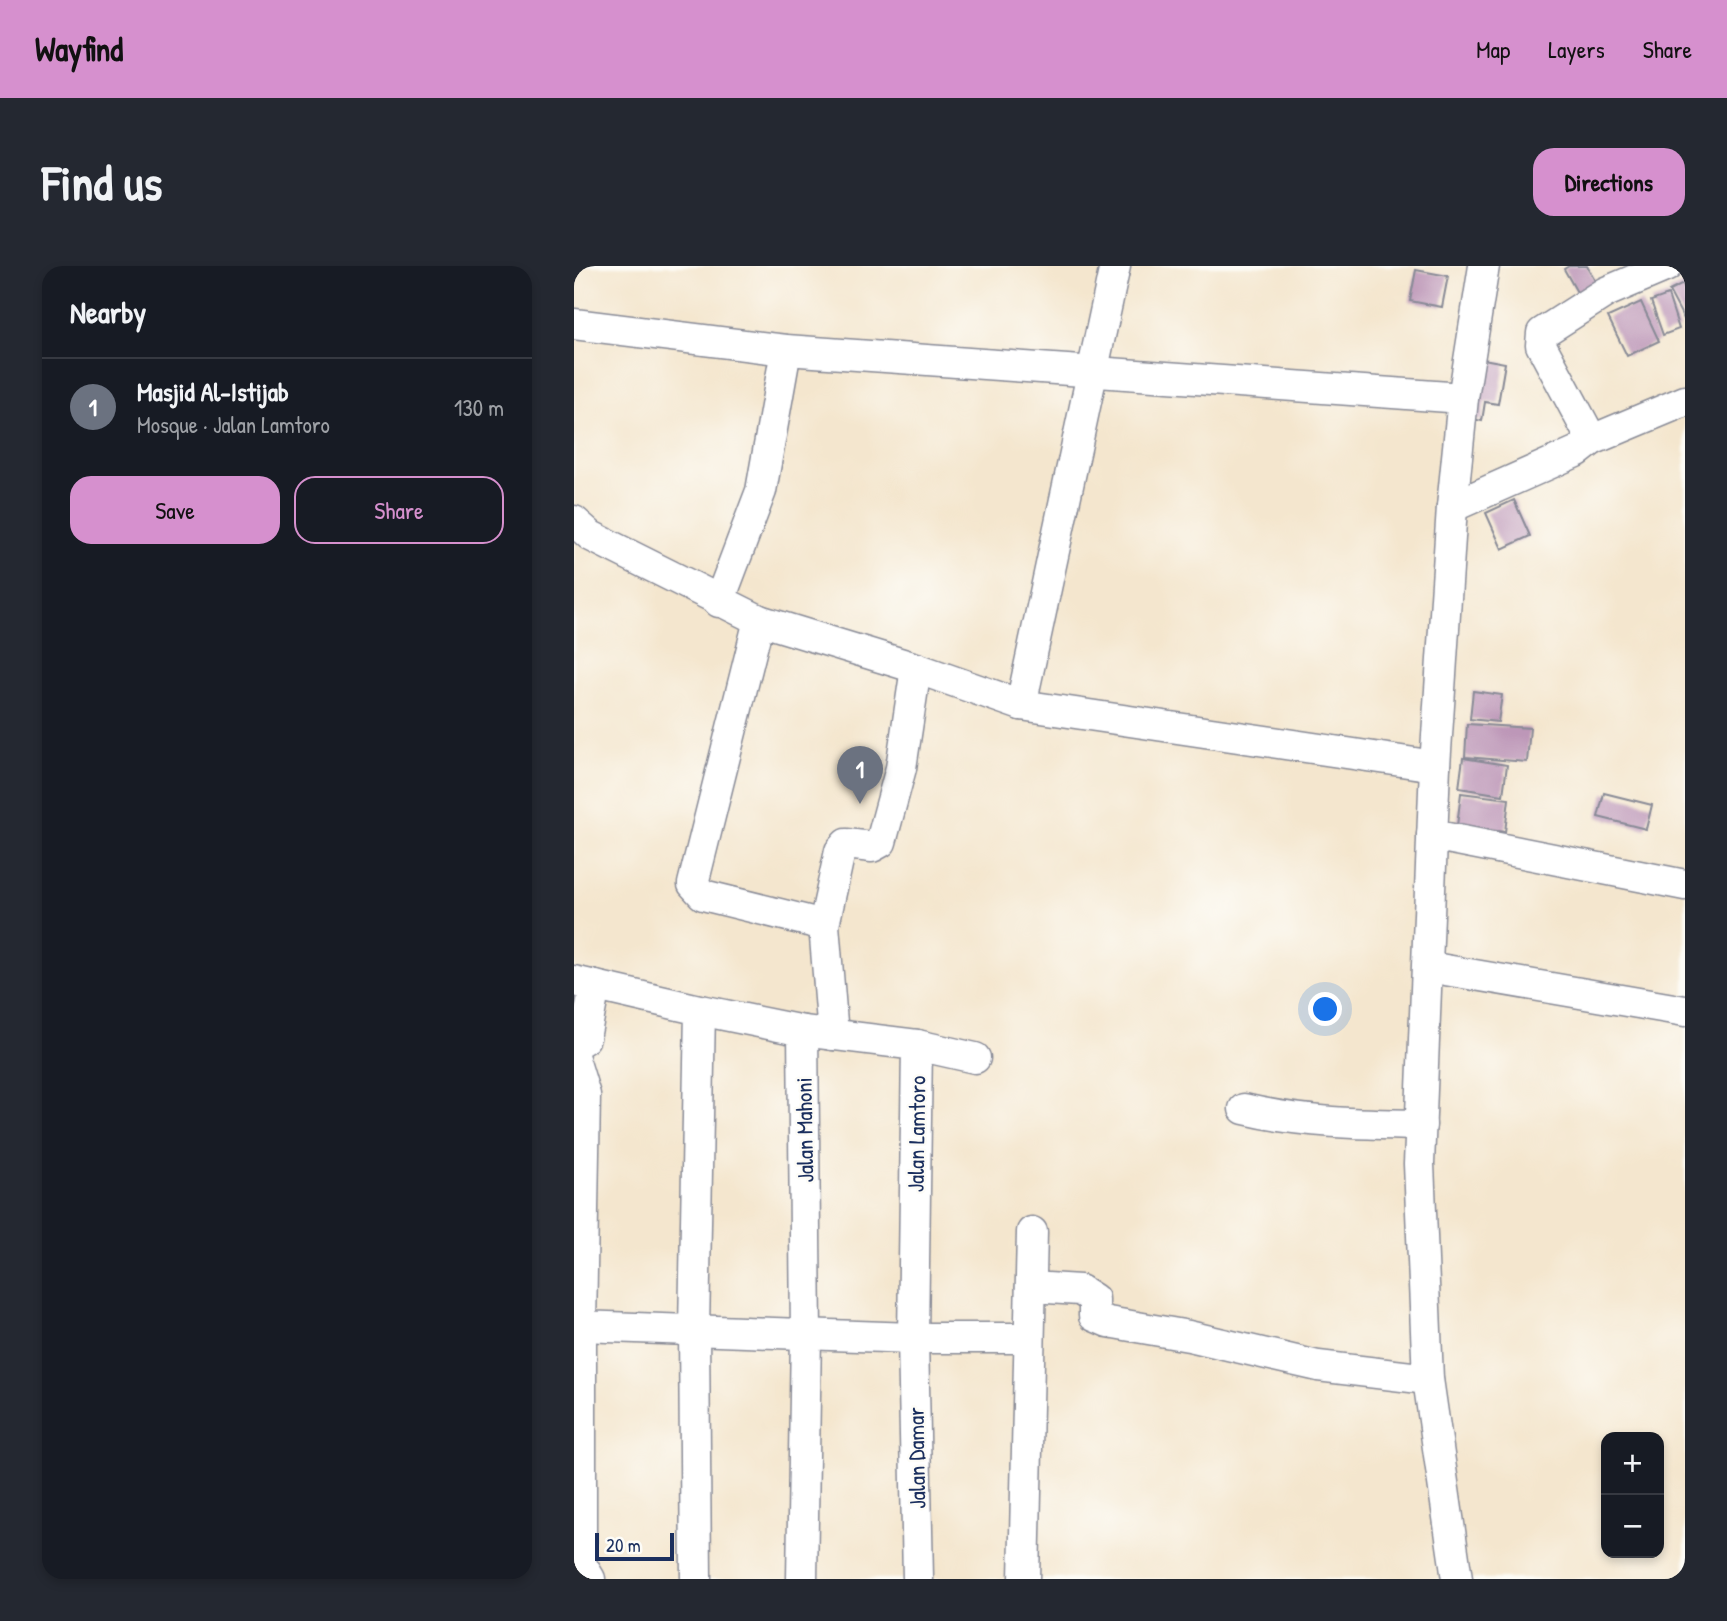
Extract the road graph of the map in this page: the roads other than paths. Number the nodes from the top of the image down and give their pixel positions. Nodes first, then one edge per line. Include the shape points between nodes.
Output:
1 (1115, 266) edge
2 (1484, 266) edge
3 (1667, 266) edge
4 (574, 324) edge
5 (786, 350) junction
6 (1094, 370) junction
7 (1464, 398) junction
8 (1685, 401) edge
9 (1592, 440) junction
10 (1452, 507) junction
11 (574, 521) edge
12 (719, 602) junction
13 (760, 621) junction
14 (916, 668) junction
15 (1021, 705) junction
16 (1435, 766) junction
17 (1433, 835) junction
18 (1685, 885) edge
19 (824, 925) junction
20 (1428, 967) junction
21 (584, 983) edge
22 (700, 1010) junction
23 (1685, 1011) edge
24 (803, 1031) junction
25 (833, 1035) junction
26 (574, 1045) edge
27 (917, 1045) junction
28 (975, 1058) dead end
29 (574, 1059) edge
30 (1244, 1109) dead end
31 (1421, 1125) junction
32 (578, 1228) edge
33 (1032, 1232) dead end
34 (1031, 1287) junction
35 (578, 1326) edge
36 (694, 1330) junction
37 (806, 1334) junction
38 (913, 1338) junction
39 (1029, 1338) junction
40 (1428, 1379) junction
41 (590, 1579) edge
42 (696, 1579) edge
43 (802, 1579) edge
44 (918, 1579) edge
45 (1024, 1579) edge
46 (1457, 1579) edge

1 - 6 street
2 - 7 street
3 - 9 street via 1606,292 1542,333 1541,345
4 - 5 street
5 - 6 street
5 - 12 street via 761,491
6 - 7 street
6 - 15 street
7 - 10 street
8 - 9 street
9 - 10 street via 1578,451
10 - 16 street
11 - 12 street via 591,536
12 - 13 street
13 - 14 street
13 - 19 street via 693,884 703,895
14 - 15 street
14 - 19 street via 901,768 881,842 872,847 842,846
15 - 16 street
16 - 17 street
17 - 18 street
17 - 20 street
19 - 25 street
20 - 23 street
20 - 31 street
21 - 22 street
21 - 26 street via 585,1038
22 - 24 street
22 - 36 street
24 - 25 street, Jalan Lamtoro
24 - 37 street, Jalan Mahoni
25 - 27 street, Jalan Lamtoro
27 - 28 street
27 - 38 street, Jalan Lamtoro
29 - 32 street via 585,1095 586,1166
30 - 31 street via 1281,1118
31 - 40 street
32 - 35 street
33 - 34 street
34 - 39 street
34 - 40 street via 1085,1291 1094,1298 1094,1316 1102,1321 1318,1366
35 - 36 street
35 - 41 street via 581,1564
36 - 37 street
36 - 42 street
37 - 38 street
37 - 43 street, Jalan Mahoni
38 - 39 street
38 - 44 street, Jalan Damar
39 - 45 street
40 - 46 street

